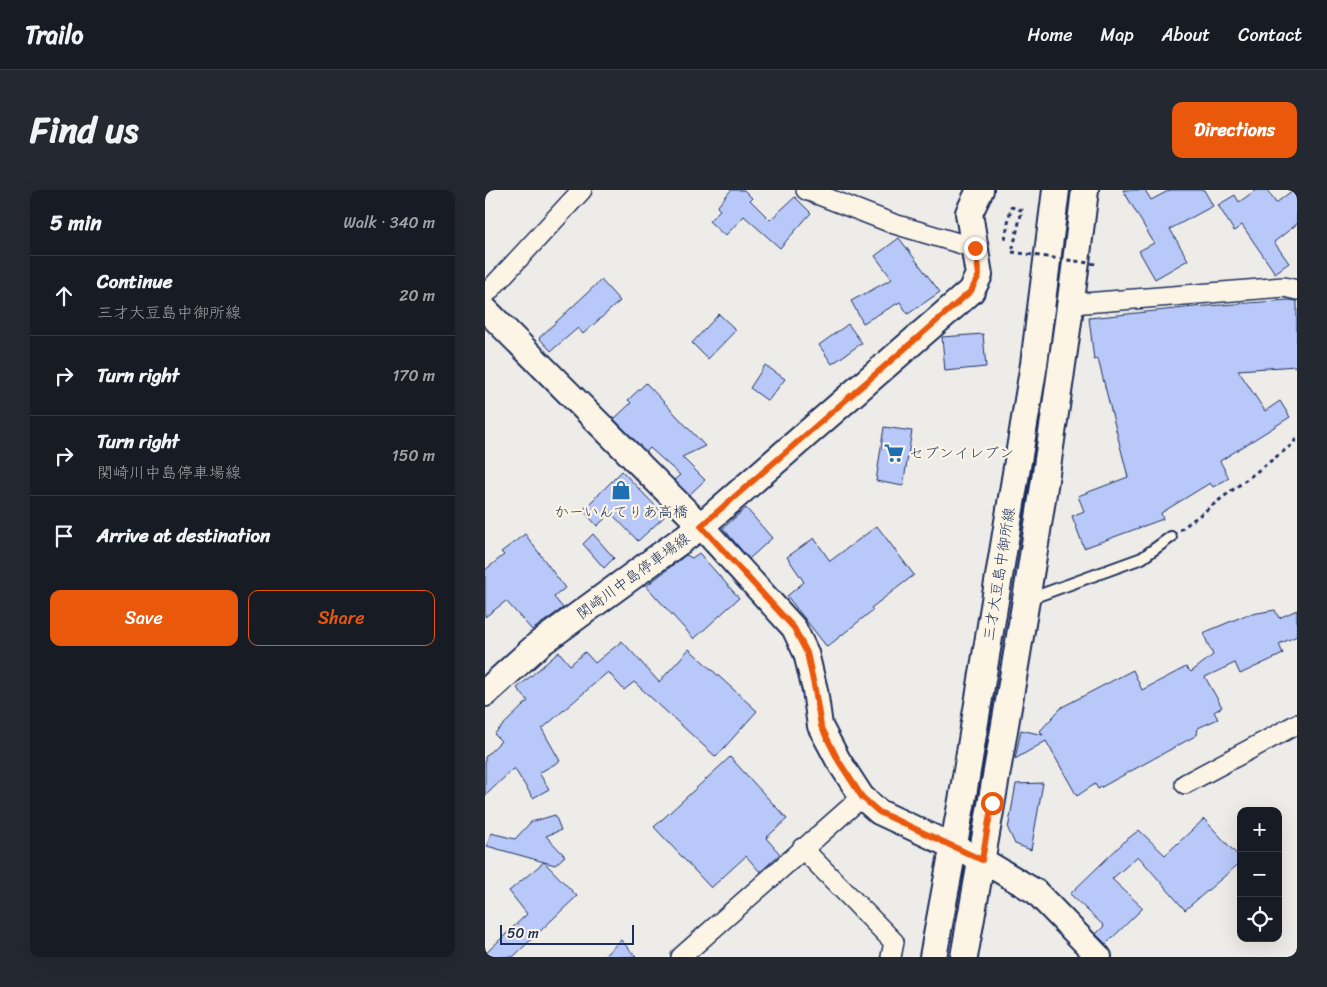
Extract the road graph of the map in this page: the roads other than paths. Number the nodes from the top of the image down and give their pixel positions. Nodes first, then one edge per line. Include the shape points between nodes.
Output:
1 (582, 190) edge
2 (806, 190) edge
3 (980, 190) edge
4 (1056, 190) edge
5 (1085, 190) edge
6 (975, 248) junction
7 (1297, 290) edge
8 (485, 295) edge
9 (1072, 304) junction
10 (485, 309) edge
11 (701, 526) junction
12 (1171, 537) road end
13 (1028, 600) junction
14 (485, 692) edge
15 (1297, 724) edge
16 (1185, 784) dead end
17 (862, 797) junction
18 (954, 847) junction
19 (802, 848) junction
20 (982, 860) junction
21 (681, 957) edge
22 (891, 957) edge
23 (933, 957) edge
24 (964, 957) edge
25 (1099, 957) edge

1 - 8 street
2 - 6 street via 894,224
3 - 6 main road, 関崎川中島停車場線 via 969,213
4 - 18 main road, 三才大豆島中御所線 via 1034,364
5 - 9 main road
6 - 11 main road, 関崎川中島停車場線 via 979,275 971,291
7 - 9 street via 1284,287
9 - 13 main road
10 - 11 street
11 - 14 main road, 関崎川中島停車場線 via 539,644
11 - 17 street via 794,628 807,653 821,726
12 - 13 lane via 1142,558
13 - 20 main road
15 - 16 street
17 - 18 street via 879,812
17 - 19 street
18 - 20 street
18 - 23 main road, 三才大豆島中御所線
19 - 21 street
19 - 22 street via 894,942
20 - 24 main road
20 - 25 street via 1036,892

